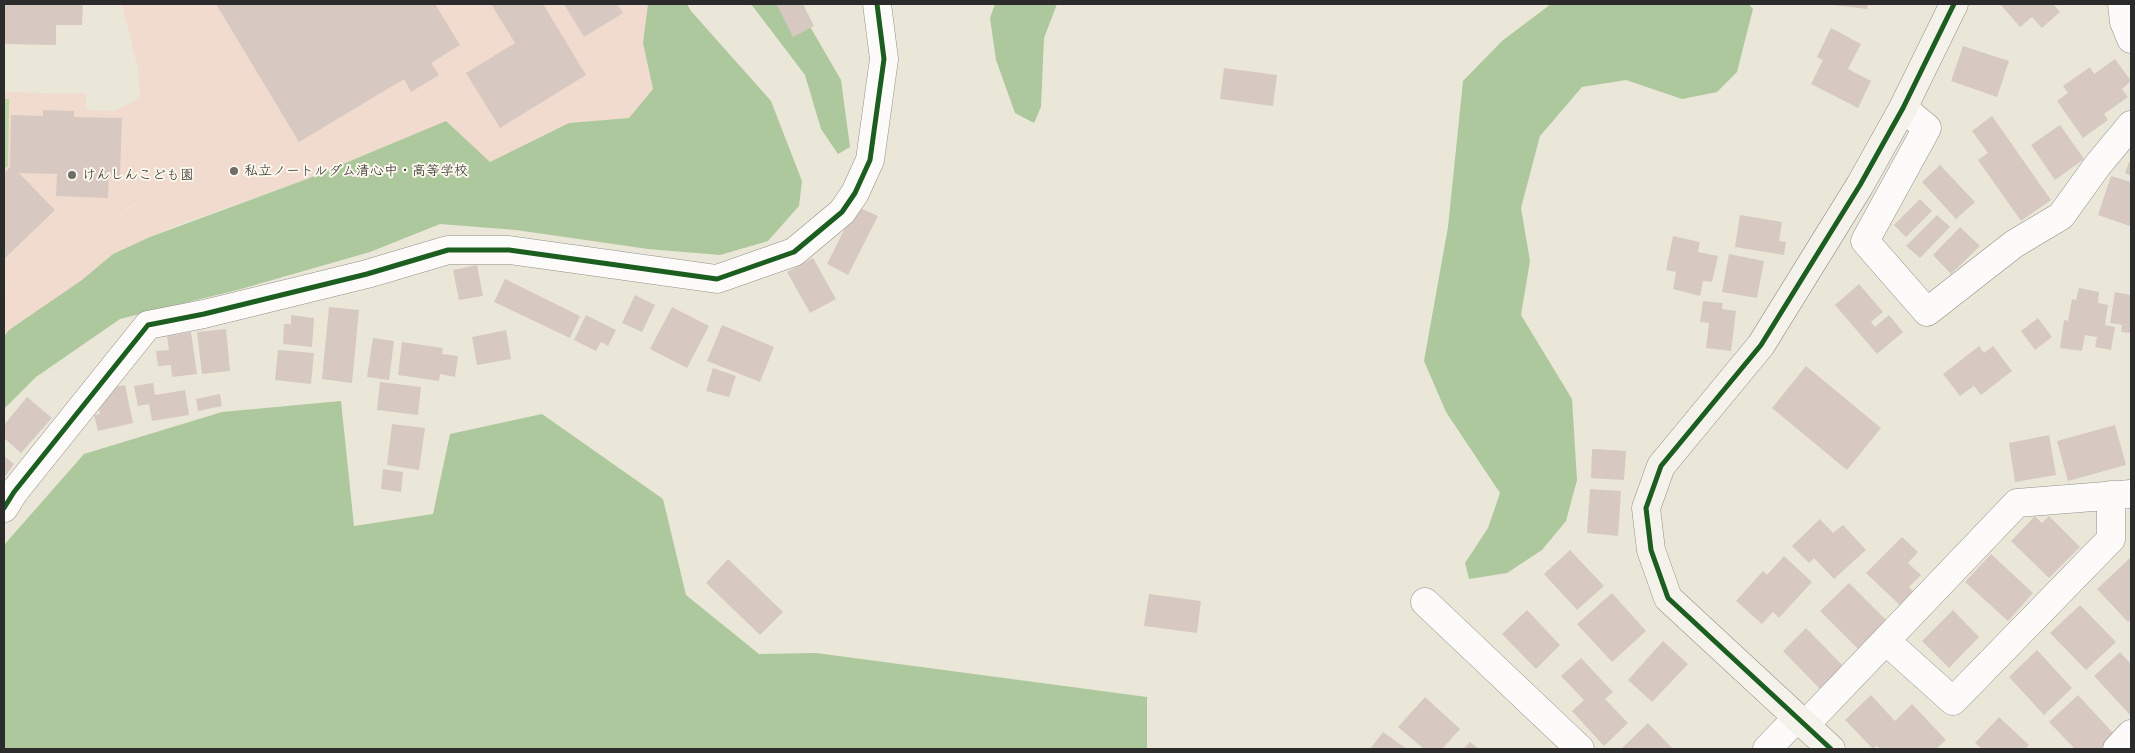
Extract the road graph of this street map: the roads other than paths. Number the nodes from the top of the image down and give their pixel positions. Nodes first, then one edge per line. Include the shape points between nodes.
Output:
1 (877, 4) edge
2 (1954, 4) edge
3 (2122, 4) edge
4 (2131, 40) edge
5 (1903, 108) junction
6 (2131, 125) edge
7 (2121, 494) edge
8 (4, 508) edge
9 (1425, 602) dead end
10 (1886, 641) junction
11 (1801, 722) junction
12 (2131, 734) edge
13 (1580, 749) edge
14 (1767, 749) edge
15 (1831, 749) edge
16 (2117, 749) edge

1 - 8 street via 884,59 870,160 842,212 794,252 717,279 509,250 448,250 367,274 148,325
2 - 5 street
3 - 4 street
5 - 6 street via 1927,128 1865,241 1927,312 2014,244 2061,216
5 - 11 street via 1860,185 1761,345 1661,466 1646,508 1651,550 1668,598
7 - 10 street via 2017,503
7 - 10 street via 2112,539 1953,701
9 - 13 street
10 - 11 street
11 - 14 street
11 - 15 street
12 - 16 street

